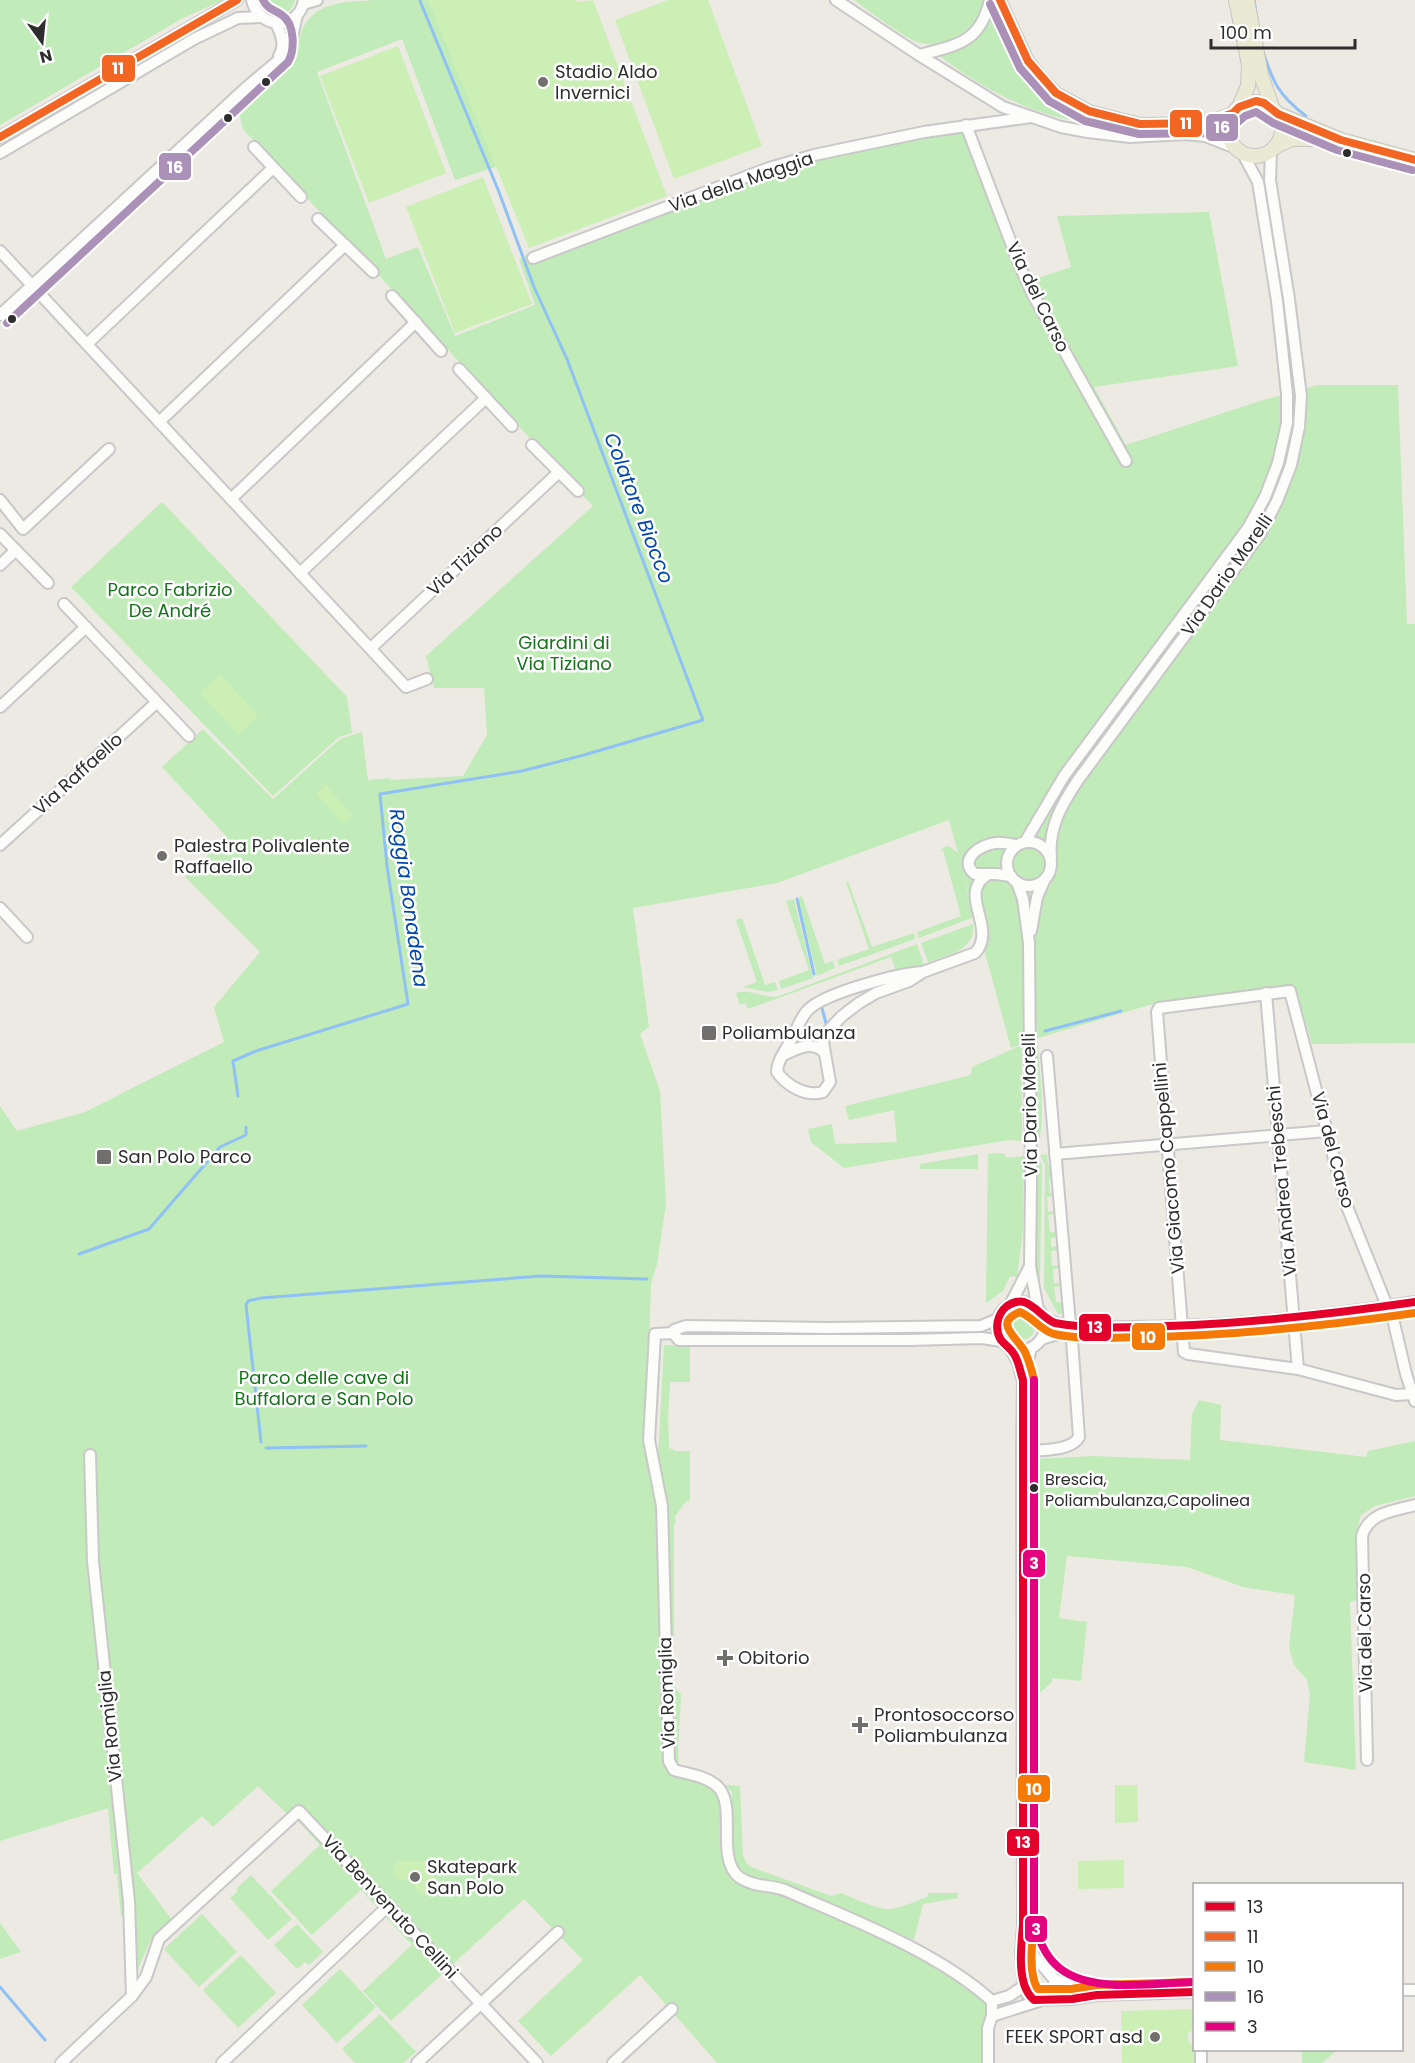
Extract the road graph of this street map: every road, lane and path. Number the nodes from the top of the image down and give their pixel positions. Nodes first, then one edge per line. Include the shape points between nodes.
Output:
1 (237, 0) edge
2 (252, 0) edge
3 (317, 0) edge
4 (836, 0) edge
5 (990, 0) edge
6 (1000, 0) edge
7 (1236, 0) edge
8 (1247, 0) edge
9 (304, 2) edge
10 (297, 15) junction
11 (261, 17) junction
12 (276, 23) junction
13 (919, 55) junction
14 (268, 68) junction
15 (990, 100) junction
16 (1236, 110) junction
17 (1275, 110) junction
18 (1031, 117) junction
19 (990, 122) junction
20 (966, 125) junction
21 (0, 137) edge
22 (1341, 140) junction
23 (254, 147) dead end
24 (1274, 149) junction
25 (1239, 151) junction
26 (0, 153) edge
27 (1415, 160) edge
28 (273, 168) junction
29 (301, 197) dead end
30 (318, 219) dead end
31 (345, 245) junction
32 (0, 251) edge
33 (533, 258) dead end
34 (374, 272) dead end
35 (32, 285) junction
36 (392, 296) dead end
37 (0, 315) edge
38 (416, 322) junction
39 (87, 344) junction
40 (441, 351) dead end
41 (459, 369) dead end
42 (486, 398) junction
43 (159, 422) junction
44 (512, 426) dead end
45 (531, 445) dead end
46 (109, 449) dead end
47 (1126, 461) dead end
48 (559, 472) junction
49 (578, 491) dead end
50 (231, 499) junction
51 (0, 500) edge
52 (0, 534) edge
53 (16, 550) junction
54 (0, 564) edge
55 (300, 573) junction
56 (48, 583) dead end
57 (64, 604) dead end
58 (86, 627) junction
59 (371, 648) junction
60 (427, 679) dead end
61 (156, 703) junction
62 (0, 707) edge
63 (189, 736) dead end
64 (1021, 844) junction
65 (0, 845) edge
66 (1051, 857) junction
67 (969, 867) junction
68 (987, 875) junction
69 (1014, 879) junction
70 (1044, 881) junction
71 (975, 898) junction
72 (0, 908) edge
73 (27, 937) dead end
74 (1029, 944) junction
75 (923, 972) junction
76 (1266, 993) junction
77 (824, 1052) junction
78 (783, 1055) junction
79 (1047, 1056) dead end
80 (1328, 1131) junction
81 (1278, 1135) junction
82 (1167, 1144) junction
83 (1055, 1154) junction
84 (1030, 1266) junction
85 (1415, 1302) edge
86 (1010, 1305) junction
87 (1389, 1306) junction
88 (1041, 1314) junction
89 (1294, 1318) junction
90 (998, 1319) junction
91 (1070, 1324) junction
92 (919, 1327) junction
93 (1082, 1327) junction
94 (1182, 1327) junction
95 (726, 1328) junction
96 (817, 1328) junction
97 (673, 1334) junction
98 (1041, 1339) junction
99 (695, 1340) junction
100 (809, 1340) junction
101 (909, 1340) junction
102 (1072, 1340) dead end
103 (1006, 1344) junction
104 (1031, 1348) junction
105 (1298, 1369) junction
106 (1023, 1380) junction
107 (1414, 1398) edge
108 (1022, 1451) junction
109 (90, 1455) dead end
110 (1415, 1505) edge
111 (1367, 1760) dead end
112 (388, 1906) junction
113 (1023, 1925) junction
114 (558, 1932) dead end
115 (1051, 1976) junction
116 (1024, 1984) junction
117 (1193, 1992) edge
118 (1097, 1995) junction
119 (132, 1996) junction
120 (1042, 2000) junction
121 (992, 2001) junction
122 (480, 2003) junction
123 (672, 2009) dead end
124 (992, 2016) junction
125 (61, 2063) edge
126 (222, 2063) edge
127 (417, 2063) edge
128 (537, 2063) edge
129 (613, 2063) edge
130 (988, 2063) edge

1 - 21 street
2 - 11 street
3 - 9 street
4 - 13 street
5 - 13 street via 984,21 973,35 958,44
6 - 16 street via 1028,61 1041,78 1056,93 1089,111 1140,124 1205,123
7 - 16 main road via 1249,65 1248,86
8 - 17 main road via 1260,75
9 - 10 street
10 - 12 street
10 - 14 street via 290,46
11 - 12 street
11 - 26 street via 238,18 194,39
12 - 14 street via 283,39 282,51
13 - 15 street
14 - 35 street
15 - 18 street
15 - 19 street via 994,108
16 - 17 main road via 1256,101
16 - 25 main road via 1228,131
17 - 22 main road
17 - 24 main road via 1283,130
18 - 19 street, Via della Maggia
18 - 25 street via 1061,127 1118,136 1205,136
19 - 20 street, Via della Maggia
20 - 33 street, Via della Maggia via 769,168
20 - 47 street, Via del Carso via 1037,303
22 - 24 main road via 1292,139
22 - 27 main road
23 - 28 street
24 - 25 main road via 1257,156
24 - 66 street, Via Dario Morelli via 1270,180 1301,396 1291,465 1260,534 1062,804 1050,838
25 - 64 street, Via Dario Morelli via 1258,182 1277,301 1287,394 1287,423 1278,463 1248,528 1064,776
28 - 29 street
28 - 39 street
30 - 31 street
31 - 34 street
31 - 43 street
32 - 35 street
35 - 37 street
35 - 39 street
36 - 38 street
38 - 40 street
38 - 50 street
39 - 43 street
41 - 42 street
42 - 44 street
42 - 55 street
43 - 50 street
45 - 48 street
46 - 51 street via 23,529
48 - 49 street
48 - 59 street, Via Tiziano
50 - 55 street
52 - 53 street
53 - 54 street
53 - 56 street
55 - 59 street
57 - 58 street
58 - 61 street
58 - 62 street
59 - 60 street via 406,687
61 - 63 street
61 - 65 street, Via Raffaello
64 - 66 street via 1038,843
64 - 67 street via 997,842 981,847 971,855
64 - 69 street, Via Dario Morelli via 1011,850 1007,863
66 - 70 street, Via Dario Morelli via 1051,870
67 - 68 street via 975,874
67 - 71 street
68 - 69 street
68 - 71 street via 978,882
69 - 70 street via 1033,886
69 - 74 street, Via Dario Morelli via 1023,899
70 - 74 street, Via Dario Morelli via 1037,897
71 - 75 street via 984,934 978,950
72 - 73 street
74 - 84 street, Via Dario Morelli
75 - 77 street via 851,1009 826,1033
75 - 78 street via 884,978 816,1004 805,1014
76 - 80 street, Via del Carso via 1290,991
76 - 81 street, Via Andrea Trebeschi
76 - 82 street, Via Giacomo Cappellini via 1158,1009
77 - 78 street via 811,1045
77 - 78 street via 830,1082 823,1092 816,1094 807,1094 779,1075 777,1066
79 - 83 street
80 - 81 street
80 - 87 street, Via del Carso via 1346,1203
81 - 82 street
81 - 89 street, Via Andrea Trebeschi
82 - 83 street
82 - 94 street, Via Giacomo Cappellini
83 - 91 street
84 - 86 street, Via Dario Morelli
84 - 88 street, Via Dario Morelli
85 - 87 street
86 - 88 street via 1022,1302 1034,1306
86 - 90 street
87 - 89 street
87 - 107 street, Via del Carso
88 - 91 street via 1055,1323
88 - 98 street
89 - 94 street
89 - 105 street, Via Andrea Trebeschi
90 - 92 street via 981,1326
90 - 103 street via 997,1330
91 - 93 street
92 - 96 street
92 - 101 street via 912,1331
93 - 94 street
93 - 98 street
94 - 105 street, Via Giacomo Cappellini via 1186,1354
95 - 96 street
95 - 97 street via 686,1326
95 - 99 street via 699,1334
96 - 100 street
97 - 99 street via 679,1340
97 - 121 street, Via Romiglia via 655,1334 649,1440 662,1506 669,1761 674,1770 705,1778 718,1786 724,1797 728,1851 737,1876 754,1886 781,1889 908,1945
98 - 104 street
99 - 100 street
100 - 101 street
101 - 103 street via 982,1338
102 - 108 street via 1079,1437 1069,1446
103 - 104 street via 1021,1350
103 - 106 street via 1018,1362
104 - 106 street
105 - 107 street
106 - 108 street
108 - 113 street
109 - 119 street, Via Romiglia via 93,1561 129,1901
110 - 111 street, Via del Carso via 1378,1516 1365,1527 1362,1536
112 - 119 street, Via Benvenuto Cellini via 298,1811 159,1939 146,1977
112 - 122 street, Via Benvenuto Cellini
112 - 126 street
113 - 115 street via 1034,1956
113 - 116 street
114 - 122 street
115 - 116 street via 1038,1969 1029,1973
115 - 118 street
115 - 120 street via 1053,1993
116 - 120 street via 1030,1998
116 - 121 street via 1009,1996
117 - 118 street
118 - 120 street
119 - 125 street
120 - 124 street
121 - 124 street
122 - 127 street
122 - 128 street, Via Benvenuto Cellini
123 - 129 street
124 - 130 street

